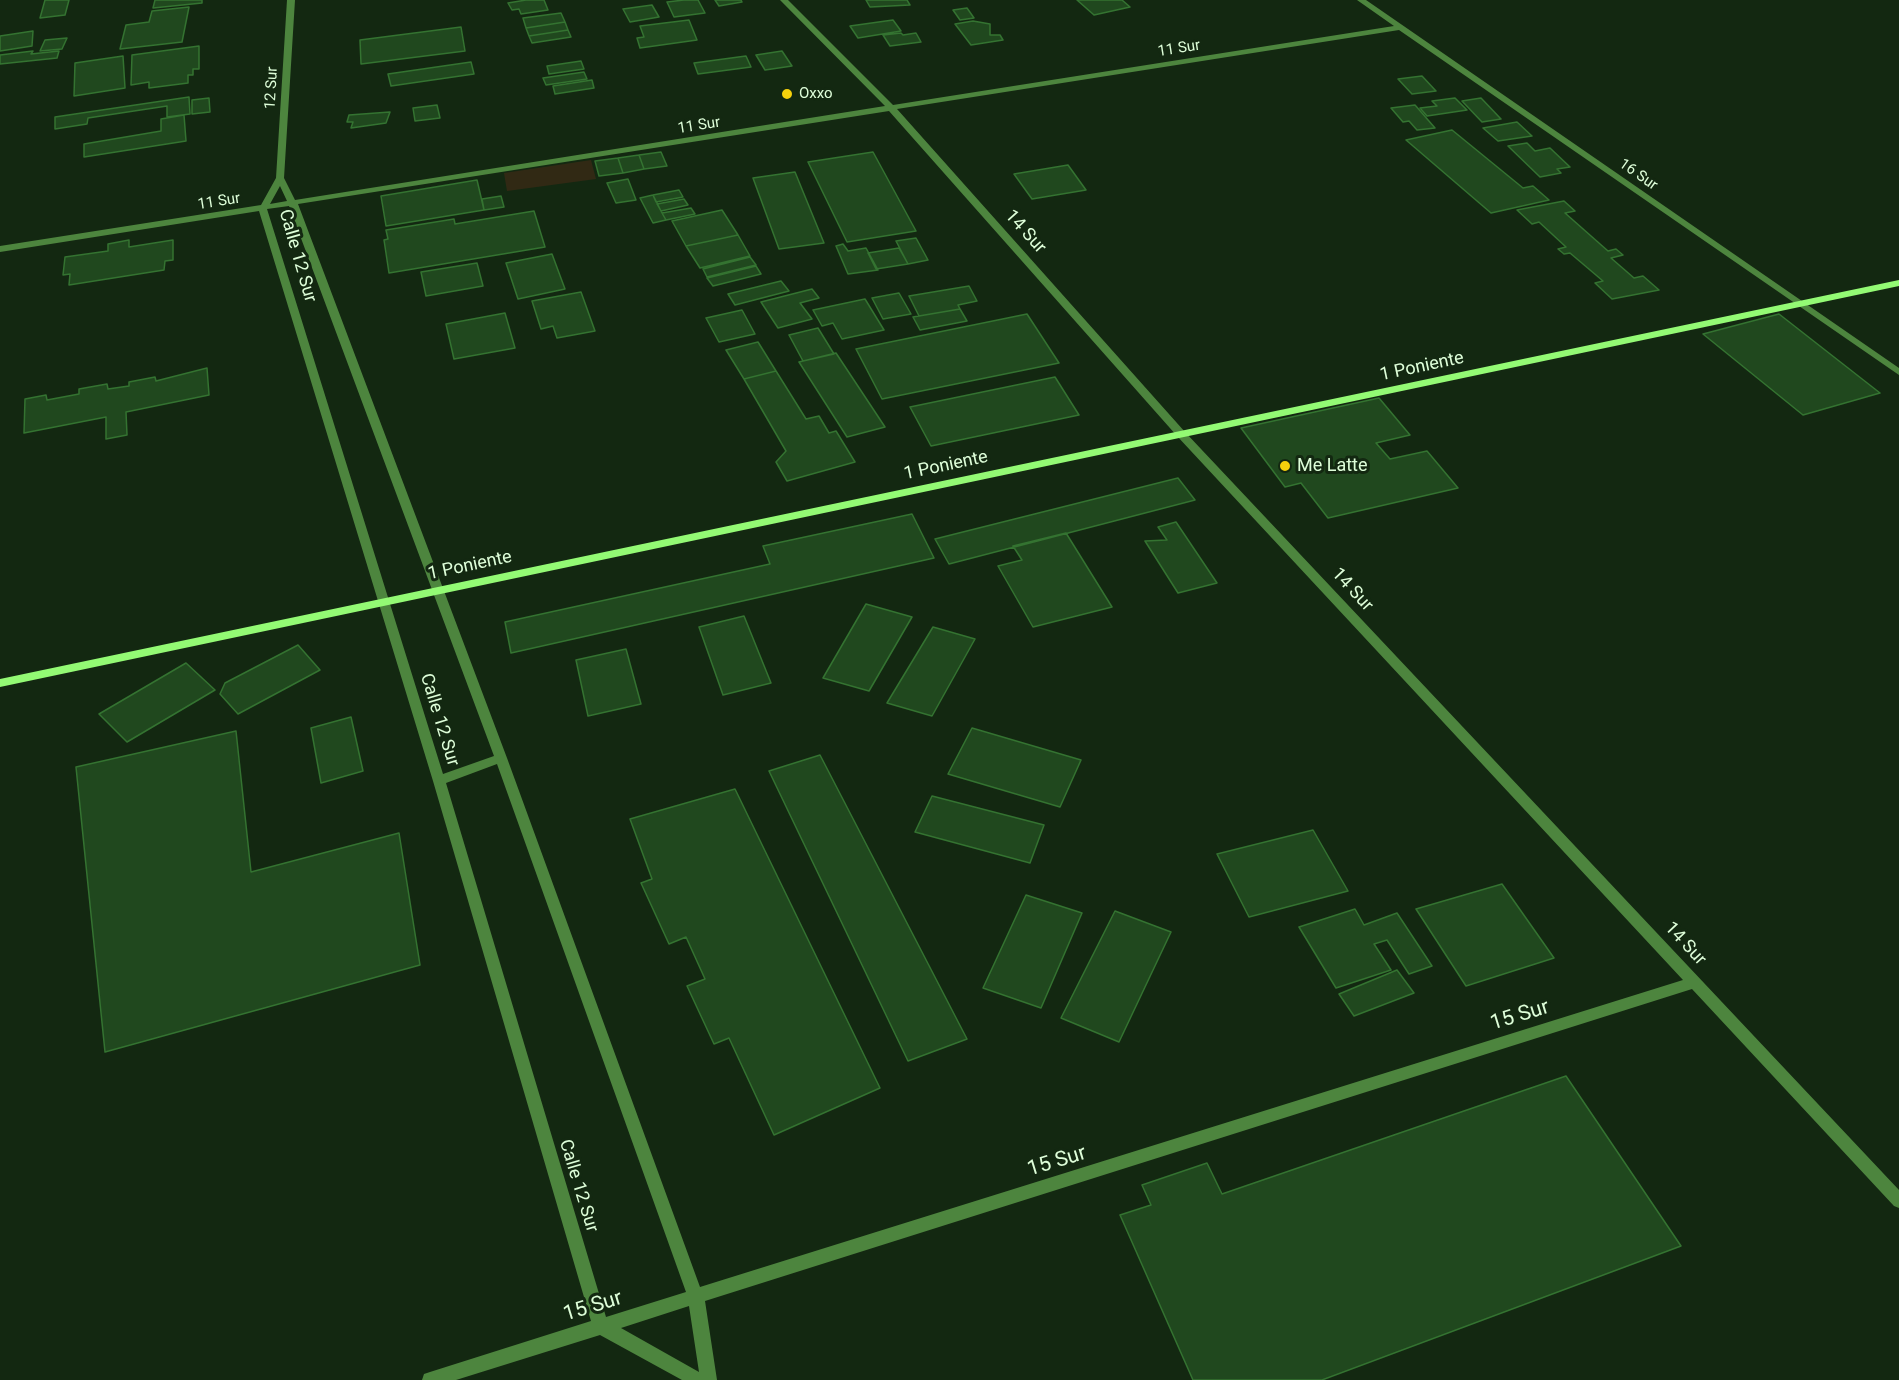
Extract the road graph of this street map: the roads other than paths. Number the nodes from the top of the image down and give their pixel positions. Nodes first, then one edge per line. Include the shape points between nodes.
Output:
1 (291, 0) edge
2 (783, 0) edge
3 (1361, 0) edge
4 (1401, 27) junction
5 (891, 108) junction
6 (280, 178) junction
7 (293, 204) junction
8 (263, 209) junction
9 (0, 249) edge
10 (1899, 283) edge
11 (1800, 304) junction
12 (1899, 372) edge
13 (1181, 434) junction
14 (438, 590) junction
15 (384, 602) junction
16 (0, 682) edge
17 (501, 758) junction
18 (439, 781) junction
19 (1696, 982) junction
20 (1899, 1201) edge
21 (696, 1297) junction
22 (601, 1326) junction
23 (430, 1380) edge
24 (698, 1380) edge
25 (709, 1380) edge

1 - 6 street, 12 Sur
2 - 5 street, 14 Sur
3 - 4 street, 16 Sur
4 - 5 street, 11 Sur
4 - 11 street, 16 Sur
5 - 7 street, 11 Sur
5 - 13 street, 14 Sur
6 - 7 street, Calle 12 Sur
6 - 8 street, Calle 12 Sur
7 - 8 street, 11 Sur
7 - 14 street, Calle 12 Sur
8 - 9 street, 11 Sur
8 - 15 street, Calle 12 Sur
10 - 11 street, 1 Poniente
11 - 12 street, 16 Sur
11 - 13 street, 1 Poniente
13 - 14 street, 1 Poniente
13 - 19 street, 14 Sur
14 - 15 street, 1 Poniente
14 - 17 street, Calle 12 Sur
15 - 16 street, 1 Poniente
15 - 18 street, Calle 12 Sur
17 - 18 street
17 - 21 street, Calle 12 Sur
18 - 22 street, Calle 12 Sur
19 - 20 street, 14 Sur
19 - 21 street, 15 Sur
21 - 22 street, 15 Sur
21 - 25 street, Calle 12 Sur
22 - 23 street, 15 Sur
22 - 24 street

